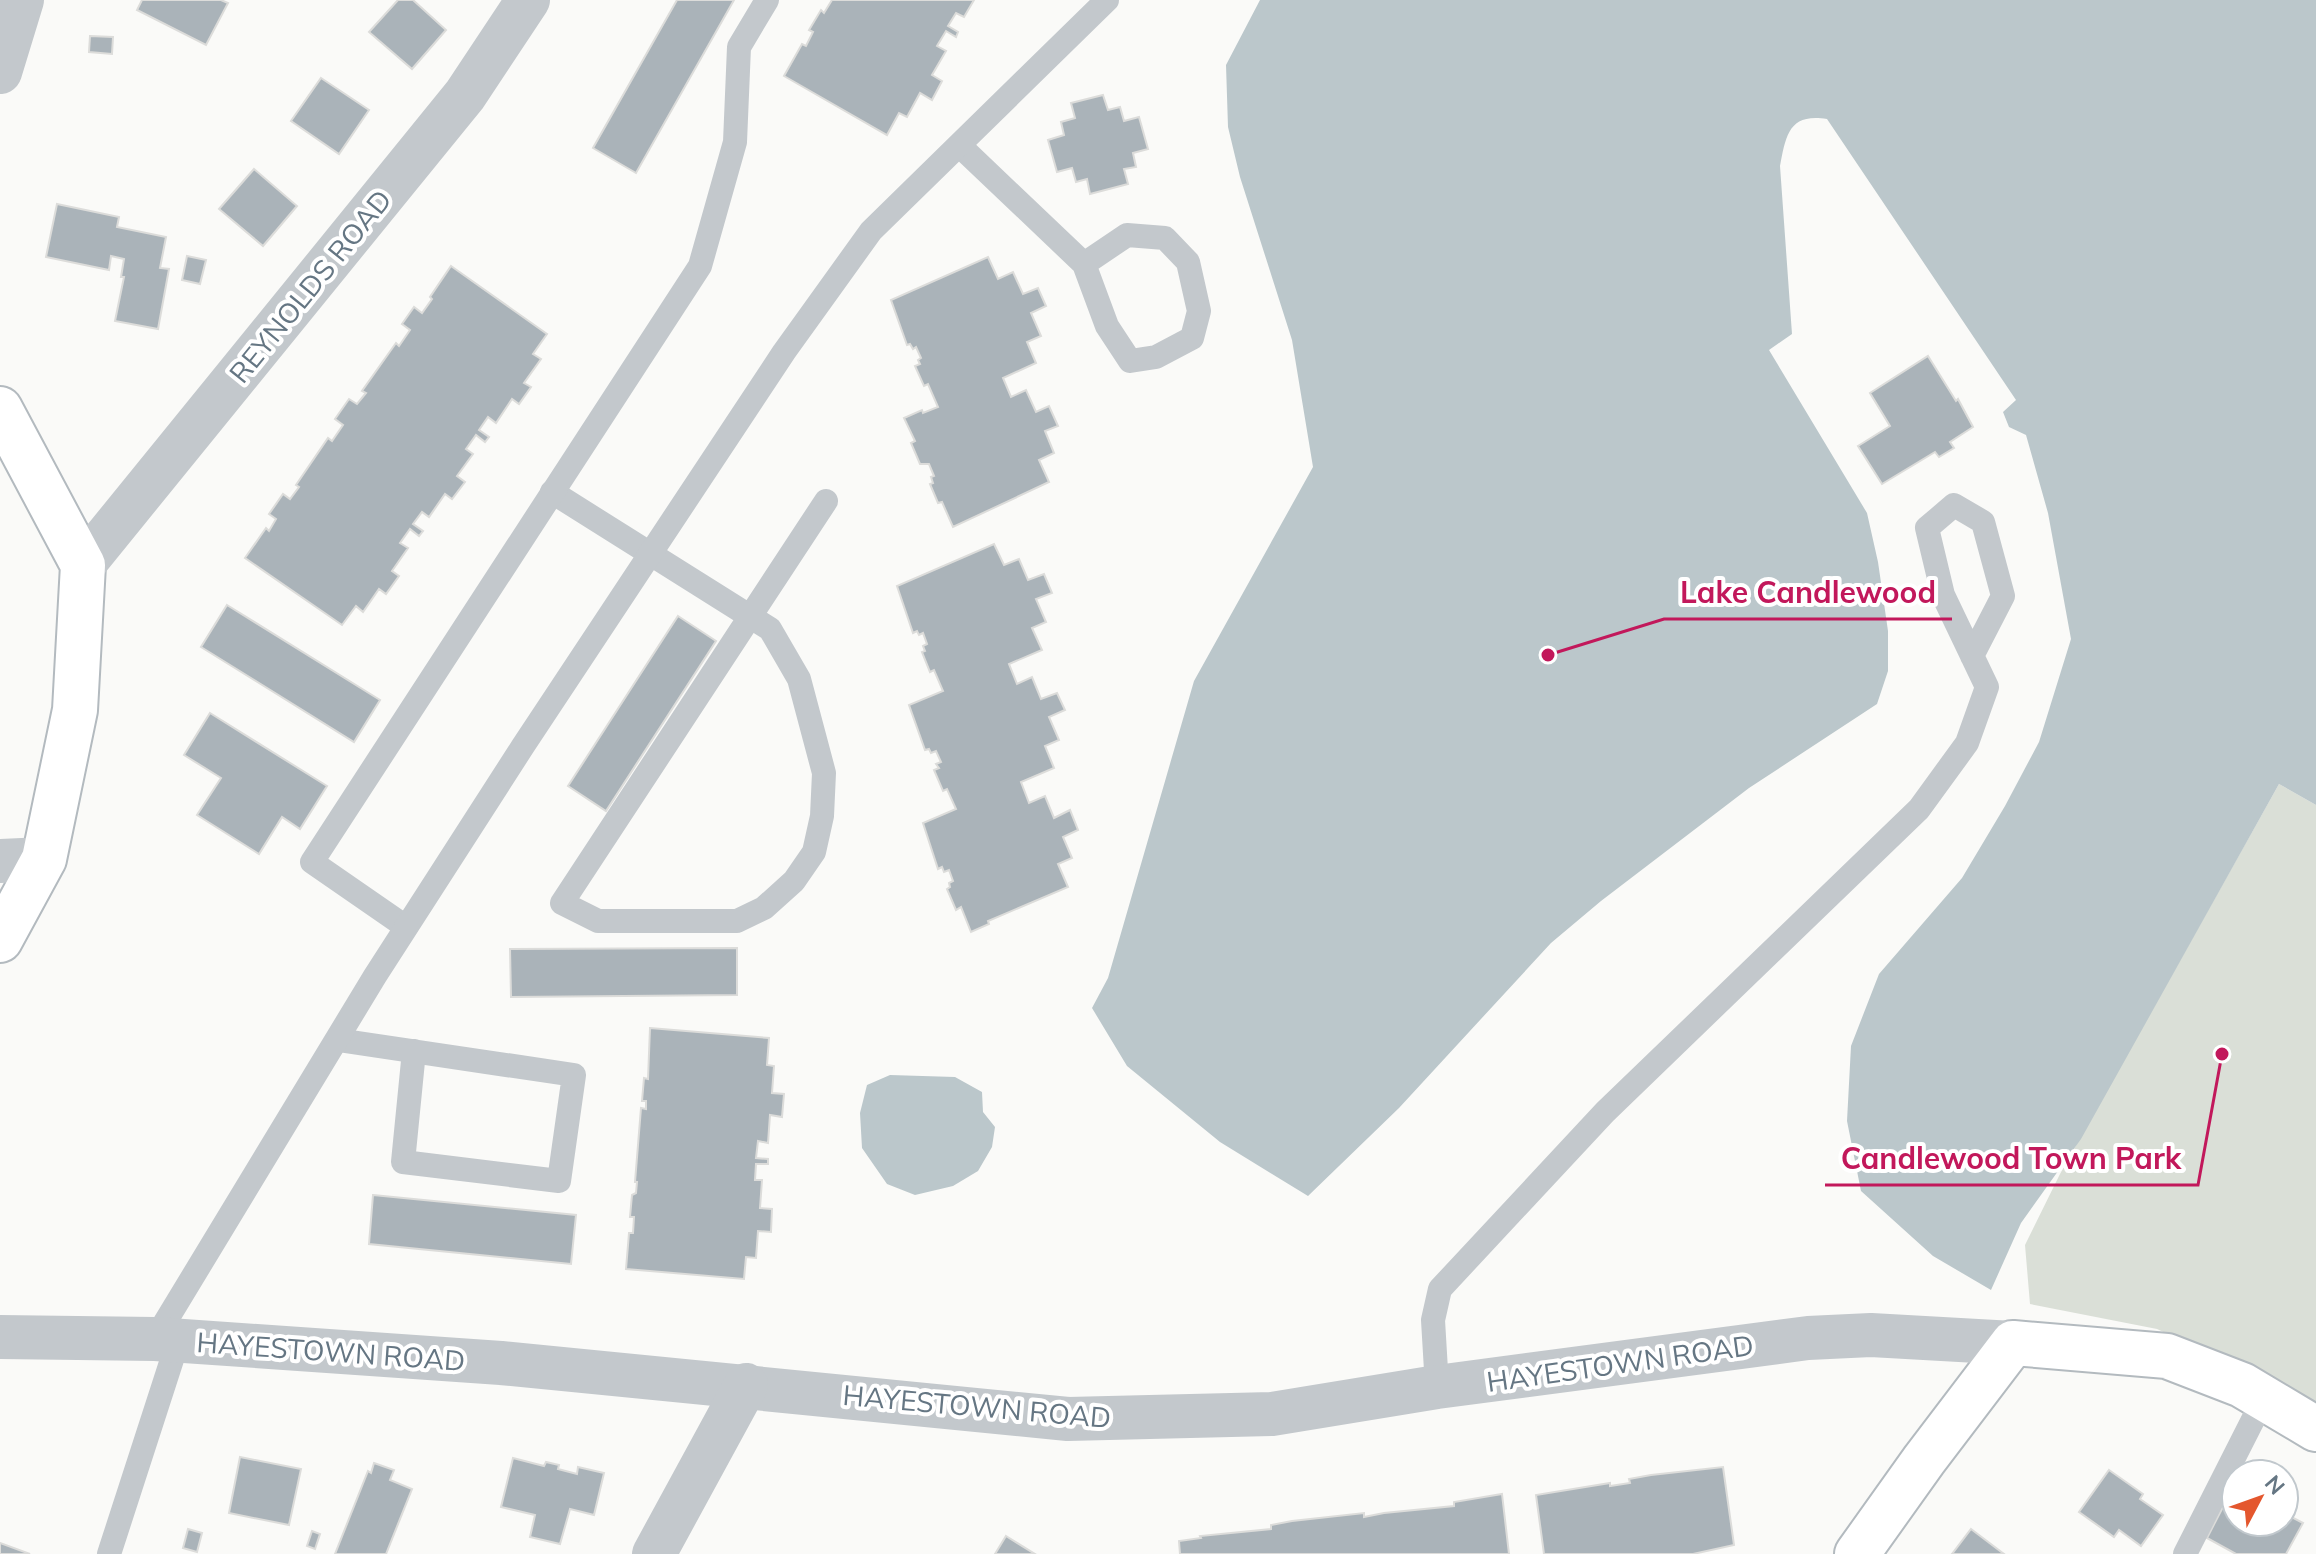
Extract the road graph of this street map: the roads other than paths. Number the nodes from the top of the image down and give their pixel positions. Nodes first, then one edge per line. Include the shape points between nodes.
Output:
1 (22, 0) edge
2 (528, 0) edge
3 (767, 0) edge
4 (1107, 0) edge
5 (0, 72) edge
6 (960, 146) junction
7 (1084, 264) junction
8 (0, 409) edge
9 (552, 492) junction
10 (826, 501) dead end
11 (650, 555) junction
12 (83, 565) junction
13 (750, 617) junction
14 (1972, 656) junction
15 (44, 859) junction
16 (0, 861) edge
17 (406, 927) junction
18 (0, 940) edge
19 (338, 1040) junction
20 (414, 1051) junction
21 (0, 1337) edge
22 (166, 1340) junction
23 (2013, 1343) junction
24 (746, 1385) junction
25 (1437, 1387) junction
26 (2264, 1398) junction
27 (2316, 1429) edge
28 (109, 1554) edge
29 (654, 1554) edge
30 (1857, 1554) edge
31 (2185, 1554) edge

1 - 5 street
2 - 12 street, REYNOLDS ROAD via 465,95
3 - 9 lane via 739,47 735,142 700,266
4 - 6 lane
6 - 7 lane
6 - 11 lane via 871,231
7 - 7 lane via 1107,326 1130,361 1156,357 1192,338 1199,311 1188,262 1165,238 1127,235
8 - 12 street
9 - 11 lane
9 - 17 lane via 312,862
10 - 13 lane
11 - 13 lane
11 - 17 lane
12 - 15 street via 75,710
13 - 13 lane via 770,629 803,692 824,773 814,852 794,881 764,908 737,921 598,921 562,903
14 - 14 lane via 1943,595 1927,528 1954,505 1983,522 2003,596
14 - 25 lane via 1987,687 1967,743 1919,809 1605,1112 1440,1289 1433,1320
15 - 16 street
15 - 18 street
17 - 19 lane
19 - 20 lane
19 - 22 lane
20 - 20 lane via 574,1075 559,1181 403,1162
21 - 22 street, HAYESTOWN ROAD
22 - 24 street, HAYESTOWN ROAD
22 - 28 lane
23 - 25 street, HAYESTOWN ROAD via 1871,1335 1808,1338
23 - 26 street, HAYESTOWN ROAD via 2167,1356
23 - 30 street
24 - 25 street, HAYESTOWN ROAD via 1068,1419 1272,1414
24 - 29 street
26 - 27 street, HAYESTOWN ROAD
26 - 31 lane

